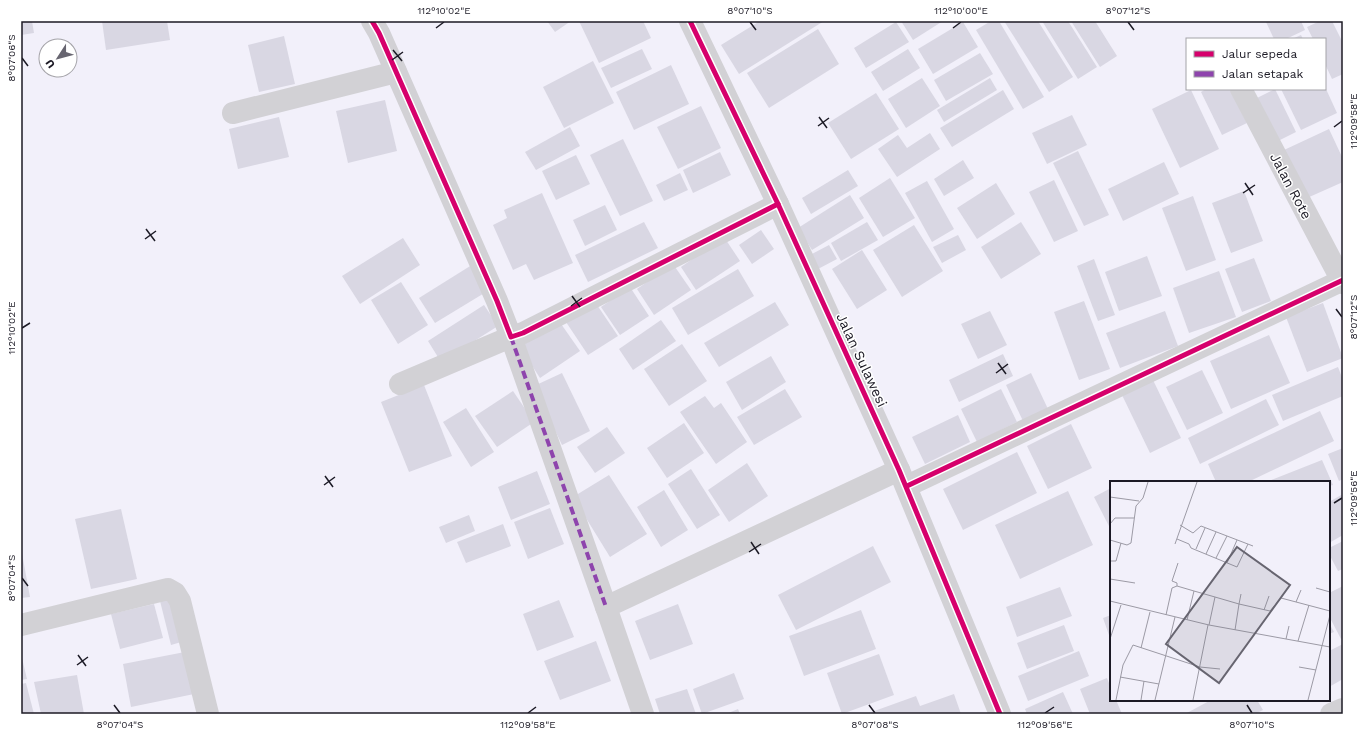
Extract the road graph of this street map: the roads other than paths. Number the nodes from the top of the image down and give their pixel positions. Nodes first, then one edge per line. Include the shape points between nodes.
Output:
1 (372, 21) edge
2 (690, 21) edge
3 (396, 72) junction
4 (1241, 90) edge
5 (233, 113) dead end
6 (778, 204) junction
7 (1343, 281) edge
8 (511, 337) junction
9 (400, 384) dead end
10 (903, 478) junction
11 (606, 607) junction
12 (21, 625) edge
13 (1343, 709) edge
14 (996, 713) edge
15 (208, 714) edge
16 (643, 714) edge
17 (1331, 714) edge

1 - 3 street
2 - 6 street, Jalan Sulawesi
3 - 5 street
3 - 8 street
4 - 7 street, Jalan Rote
6 - 8 street
6 - 10 street, Jalan Sulawesi
7 - 10 street
8 - 9 street
8 - 11 street
10 - 11 street
10 - 14 street, Jalan Sulawesi
11 - 16 street
12 - 15 street via 168,589 175,593 180,601
13 - 17 street

